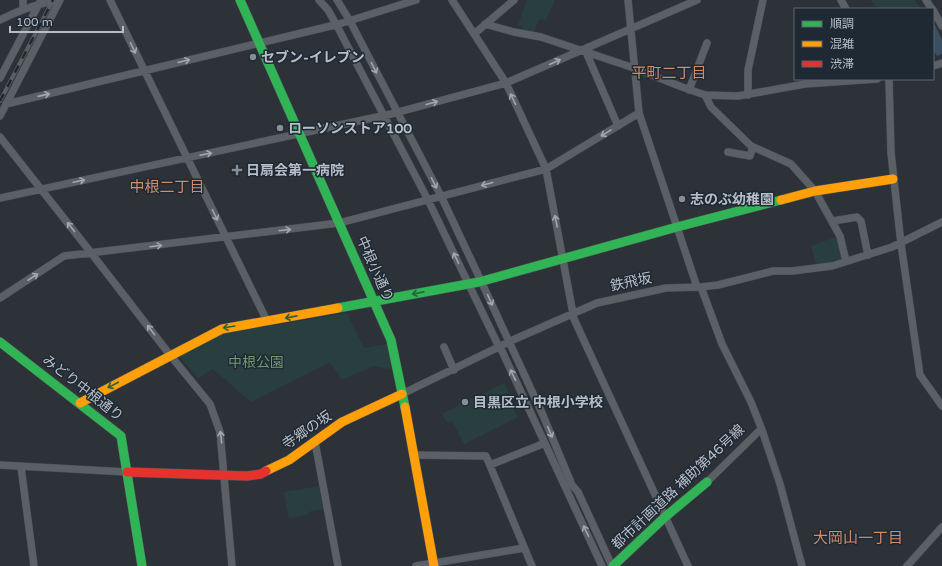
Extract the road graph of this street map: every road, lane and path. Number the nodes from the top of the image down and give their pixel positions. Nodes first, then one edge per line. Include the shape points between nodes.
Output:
1 (23, 0) edge
2 (59, 0) edge
3 (110, 0) edge
4 (240, 0) edge
5 (319, 0) edge
6 (337, 0) edge
7 (416, 0) edge
8 (452, 0) edge
9 (514, 0) edge
10 (628, 0) edge
11 (697, 0) edge
12 (763, 0) edge
13 (40, 2) edge
14 (23, 9) junction
15 (934, 12) edge
16 (0, 20) edge
17 (349, 21) junction
18 (338, 24) junction
19 (485, 24) junction
20 (942, 26) edge
21 (630, 29) junction
22 (474, 34) junction
23 (707, 43) dead end
24 (260, 44) junction
25 (584, 51) junction
26 (634, 68) junction
27 (144, 71) junction
28 (0, 78) edge
29 (863, 80) edge
30 (889, 80) edge
31 (506, 83) junction
32 (689, 90) junction
33 (705, 95) junction
34 (748, 95) junction
35 (6, 104) junction
36 (396, 113) junction
37 (639, 113) junction
38 (385, 115) junction
39 (0, 116) edge
40 (618, 126) junction
41 (300, 134) junction
42 (0, 137) edge
43 (753, 147) junction
44 (728, 152) dead end
45 (187, 158) junction
46 (546, 169) junction
47 (893, 179) junction
48 (41, 189) junction
49 (815, 191) junction
50 (439, 197) junction
51 (0, 198) edge
52 (429, 199) junction
53 (833, 221) junction
54 (942, 222) edge
55 (339, 223) junction
56 (677, 227) junction
57 (226, 238) junction
58 (901, 244) junction
59 (92, 254) junction
60 (868, 255) junction
61 (563, 259) junction
62 (846, 261) junction
63 (475, 282) junction
64 (699, 287) junction
65 (0, 298) edge
66 (374, 301) junction
67 (573, 313) junction
68 (268, 322) junction
69 (0, 342) edge
70 (504, 344) junction
71 (444, 347) dead end
72 (170, 355) junction
73 (454, 370) junction
74 (402, 394) junction
75 (80, 403) junction
76 (942, 406) edge
77 (762, 430) junction
78 (315, 442) junction
79 (545, 443) junction
80 (413, 455) junction
81 (0, 466) edge
82 (490, 466) junction
83 (21, 467) junction
84 (127, 472) junction
85 (224, 476) junction
86 (707, 482) joint
87 (666, 517) junction
88 (942, 527) edge
89 (524, 548) junction
90 (433, 565) edge
91 (34, 566) edge
92 (142, 566) edge
93 (232, 566) edge
94 (338, 566) edge
95 (416, 566) edge
96 (532, 566) edge
97 (602, 566) edge
98 (613, 566) edge
99 (688, 566) edge
100 (802, 566) edge
101 (907, 566) edge

1 - 14 street
2 - 13 street
2 - 35 street
3 -> 27 street
4 - 24 street, 中根小通り
5 - 18 street
6 - 17 street
7 - 17 street
8 - 22 street
9 - 19 street
10 - 21 street
11 - 21 street
12 - 34 street via 748,70
13 - 14 street
13 - 28 street
14 - 16 street
15 - 20 street
17 - 18 street
17 -> 36 street
18 - 24 street
18 - 38 street
19 - 22 street
19 - 25 street
21 - 25 street
21 - 26 street
22 - 31 street
23 - 32 street
27 -> 24 street
24 - 41 street, 中根小通り
25 - 26 street
31 -> 25 street
25 - 40 street
26 - 32 street
26 - 37 street
35 -> 27 street
27 - 45 street
29 - 34 street via 805,84
30 - 47 street
36 -> 31 street
46 -> 31 street
32 - 33 street
33 - 34 street
33 - 43 street via 711,107
35 - 39 street
36 - 38 street
36 -> 50 street
37 - 40 street
37 - 56 street
38 - 41 street
38 - 52 street
40 -> 46 street
45 -> 41 street
41 - 55 street, 中根小通り
42 - 48 street
43 - 44 street via 750,156
43 - 49 street via 791,164
48 -> 45 street
45 -> 57 street
46 -> 50 street
61 -> 46 street
47 - 49 street
47 - 58 street
48 - 51 street
59 -> 48 street
49 - 53 street
49 - 56 street
50 - 52 street
50 - 63 street
52 - 55 street
63 -> 52 street
53 - 60 street via 857,217 861,221
53 - 62 street via 840,236
54 - 58 street, 鉄飛坂
57 -> 55 street
55 - 66 street, 中根小通り
56 - 61 street
56 - 64 street
59 -> 57 street
57 - 68 street
58 - 60 street, 鉄飛坂
58 - 76 street via 920,375
65 -> 59 street via 64,256
72 -> 59 street
60 - 62 street, 鉄飛坂
61 - 63 street
61 - 67 street
62 - 64 street, 鉄飛坂 via 820,269 773,271 718,285
63 -> 66 street
63 - 70 street
63 -> 70 street
64 - 67 street, 鉄飛坂 via 666,288 597,302
64 - 77 street
66 -> 68 street
66 - 74 street, 中根小通り via 391,340
67 - 70 street, 鉄飛坂
67 - 87 street
68 -> 72 street via 222,329
69 - 75 street, みどり中根通り
70 - 73 street, 鉄飛坂
79 -> 70 street via 502,351
70 -> 98 street via 542,413 572,486 578,492
71 - 73 street
72 -> 75 street
85 -> 72 street via 220,432 210,404
73 - 74 street, 鉄飛坂
74 - 78 street, 寺郷の坂 via 342,422
74 - 80 street, 中根小通り
75 - 84 street, みどり中根通り via 120,436
77 - 86 street, 都市計画道路 補助第46号線
77 - 100 street via 780,484
78 - 85 street, 寺郷の坂 via 289,460 261,474
78 - 94 street
79 - 82 street
97 -> 79 street
80 - 82 street via 486,456
80 - 90 street, 中根小通り
81 - 83 street
82 - 89 street
83 - 84 street
83 - 91 street
84 - 85 street
84 - 92 street, みどり中根通り
85 - 93 street
86 - 87 street, 都市計画道路 補助第46号線
87 - 98 street, 都市計画道路 補助第46号線
87 - 99 street
88 - 101 street
89 - 90 street
89 - 96 street
90 - 95 street

